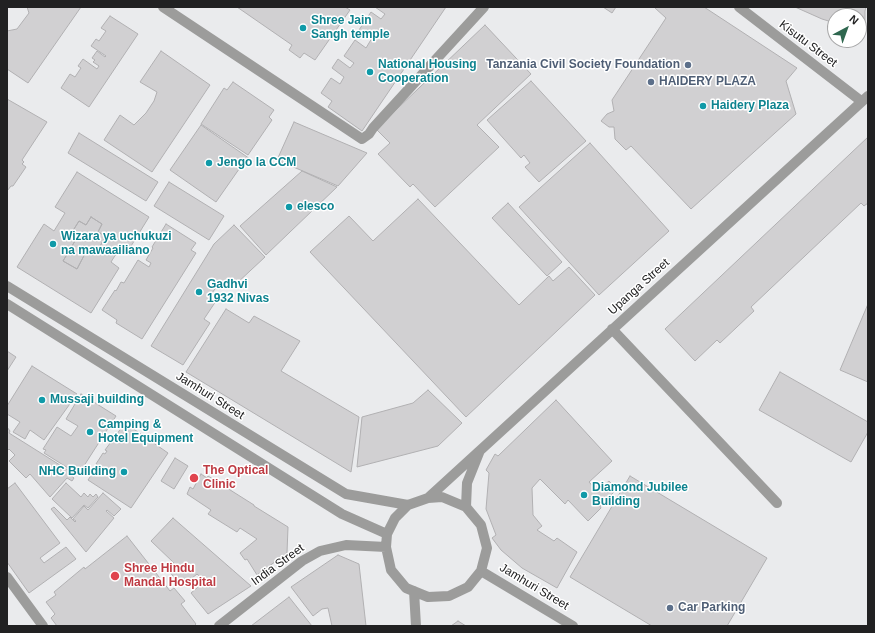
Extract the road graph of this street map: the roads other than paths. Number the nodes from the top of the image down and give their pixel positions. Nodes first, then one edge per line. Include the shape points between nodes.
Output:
1 (163, 7) edge
2 (484, 7) edge
3 (739, 7) edge
4 (865, 98) edge
5 (7, 286) edge
6 (7, 304) edge
7 (612, 328) junction
8 (480, 449) junction
9 (428, 498) junction
10 (777, 503) dead end
11 (408, 505) junction
12 (466, 507) junction
13 (387, 534) junction
14 (386, 547) junction
15 (481, 571) junction
16 (7, 577) edge
17 (414, 591) junction
18 (43, 626) edge
19 (219, 626) edge
20 (416, 626) edge
21 (573, 626) edge

1 - 2 street via 362,139
3 - 4 street, Kisutu Street
4 - 7 street, Upanga Street
5 - 11 street, Jamhuri Street via 346,494
6 - 13 street via 342,514
7 - 8 street, Upanga Street
7 - 10 street
8 - 9 street, Upanga Street
8 - 12 street via 467,483
9 - 11 street
9 - 12 street via 442,497
11 - 13 street via 395,518
12 - 15 street via 481,525 487,548
13 - 14 street
14 - 17 street via 391,570 406,588
14 - 19 street, India Street via 346,545 320,551 302,561
15 - 17 street via 468,587 450,596 428,597
15 - 21 street, Jamhuri Street
16 - 18 street
17 - 20 street

